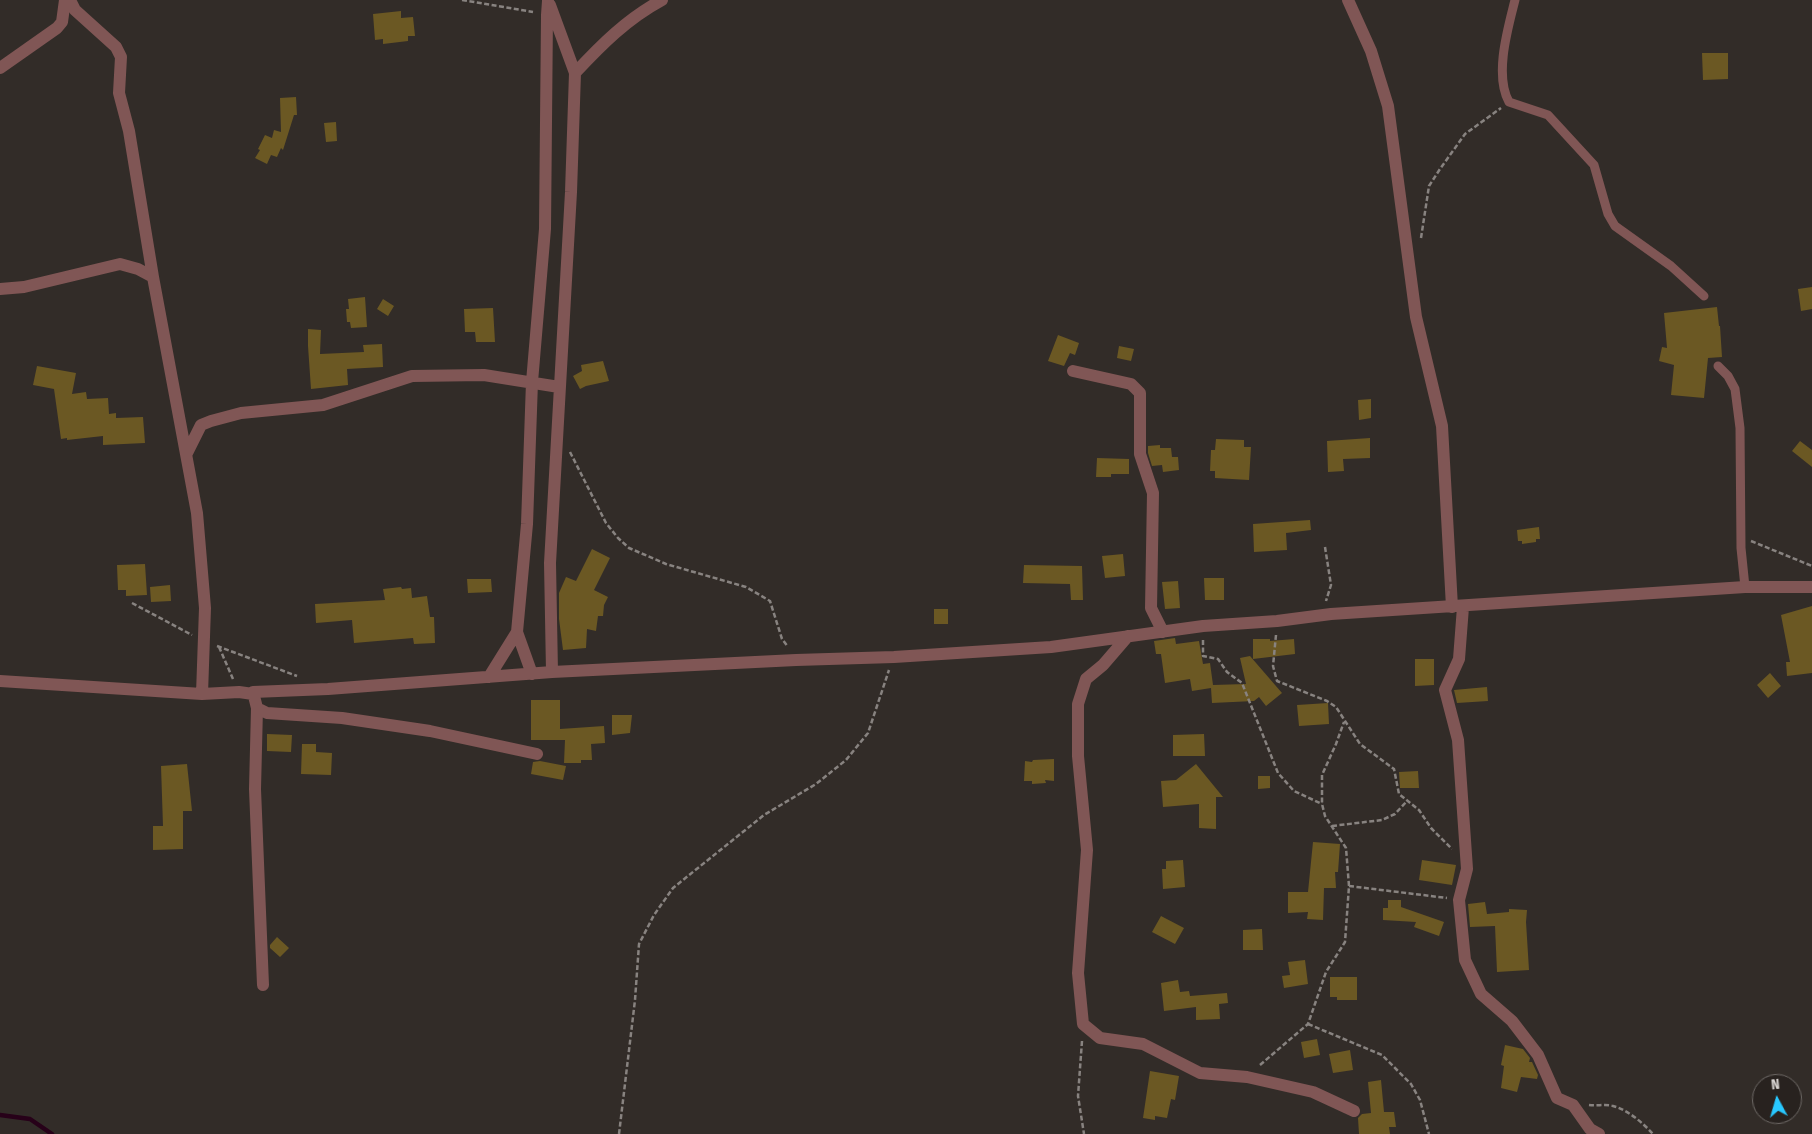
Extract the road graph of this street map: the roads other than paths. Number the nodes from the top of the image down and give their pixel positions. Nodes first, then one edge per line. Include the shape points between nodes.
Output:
1 (65, 0) edge
2 (70, 0) edge
3 (548, 0) edge
4 (662, 0) edge
5 (1348, 0) edge
6 (1516, 0) edge
7 (0, 68) edge
8 (575, 73) junction
9 (153, 277) junction
10 (0, 289) edge
11 (1704, 296) dead end
12 (1718, 366) dead end
13 (1073, 371) dead end
14 (532, 382) junction
15 (559, 387) junction
16 (187, 453) junction
17 (1745, 587) junction
18 (1812, 587) edge
19 (1458, 607) junction
20 (517, 632) junction
21 (1163, 632) junction
22 (1128, 636) junction
23 (552, 672) junction
24 (532, 674) junction
25 (489, 677) junction
26 (0, 681) edge
27 (254, 692) junction
28 (202, 694) junction
29 (257, 708) junction
30 (538, 754) dead end
31 (263, 984) dead end
32 (1354, 1111) dead end
33 (1598, 1134) edge

1 - 7 street via 62,22 57,28
2 - 9 street via 75,10 116,47 121,57 119,93 129,131
3 - 8 street
3 - 14 street via 545,229
4 - 8 street via 607,39
5 - 19 street via 1371,51 1388,106 1416,317 1442,426
6 - 11 lane via 1507,28 1503,62 1504,93 1508,102 1548,115 1594,165 1608,214 1615,226 1671,266
8 - 15 street
9 - 10 street via 120,264
9 - 16 street
12 - 17 lane via 1735,389 1740,428 1740,536
13 - 21 street via 1131,384 1140,392 1140,454 1153,494 1151,608
14 - 15 street
14 - 16 street via 484,375 412,376 323,405 241,413 211,421 201,425
14 - 20 street via 527,524
15 - 23 street via 550,562
16 - 28 street via 197,513 210,640
17 - 18 street
17 - 19 street
19 - 21 street via 1331,614
19 - 33 street via 1459,659 1445,690 1458,740 1467,869 1459,900 1465,960 1482,994 1512,1021 1538,1054 1557,1098 1573,1105 1590,1129
20 - 24 street
20 - 25 street
21 - 22 street
22 - 23 street via 1051,647 894,657
22 - 32 street via 1086,679 1078,704 1078,756 1086,850 1078,973 1083,1024 1100,1038 1143,1044 1200,1073 1246,1077 1313,1092
23 - 24 street
24 - 25 street
25 - 27 street via 328,690
26 - 28 street
27 - 28 street
27 - 29 street
29 - 30 street via 268,713 342,718 430,732
29 - 31 street via 255,789

